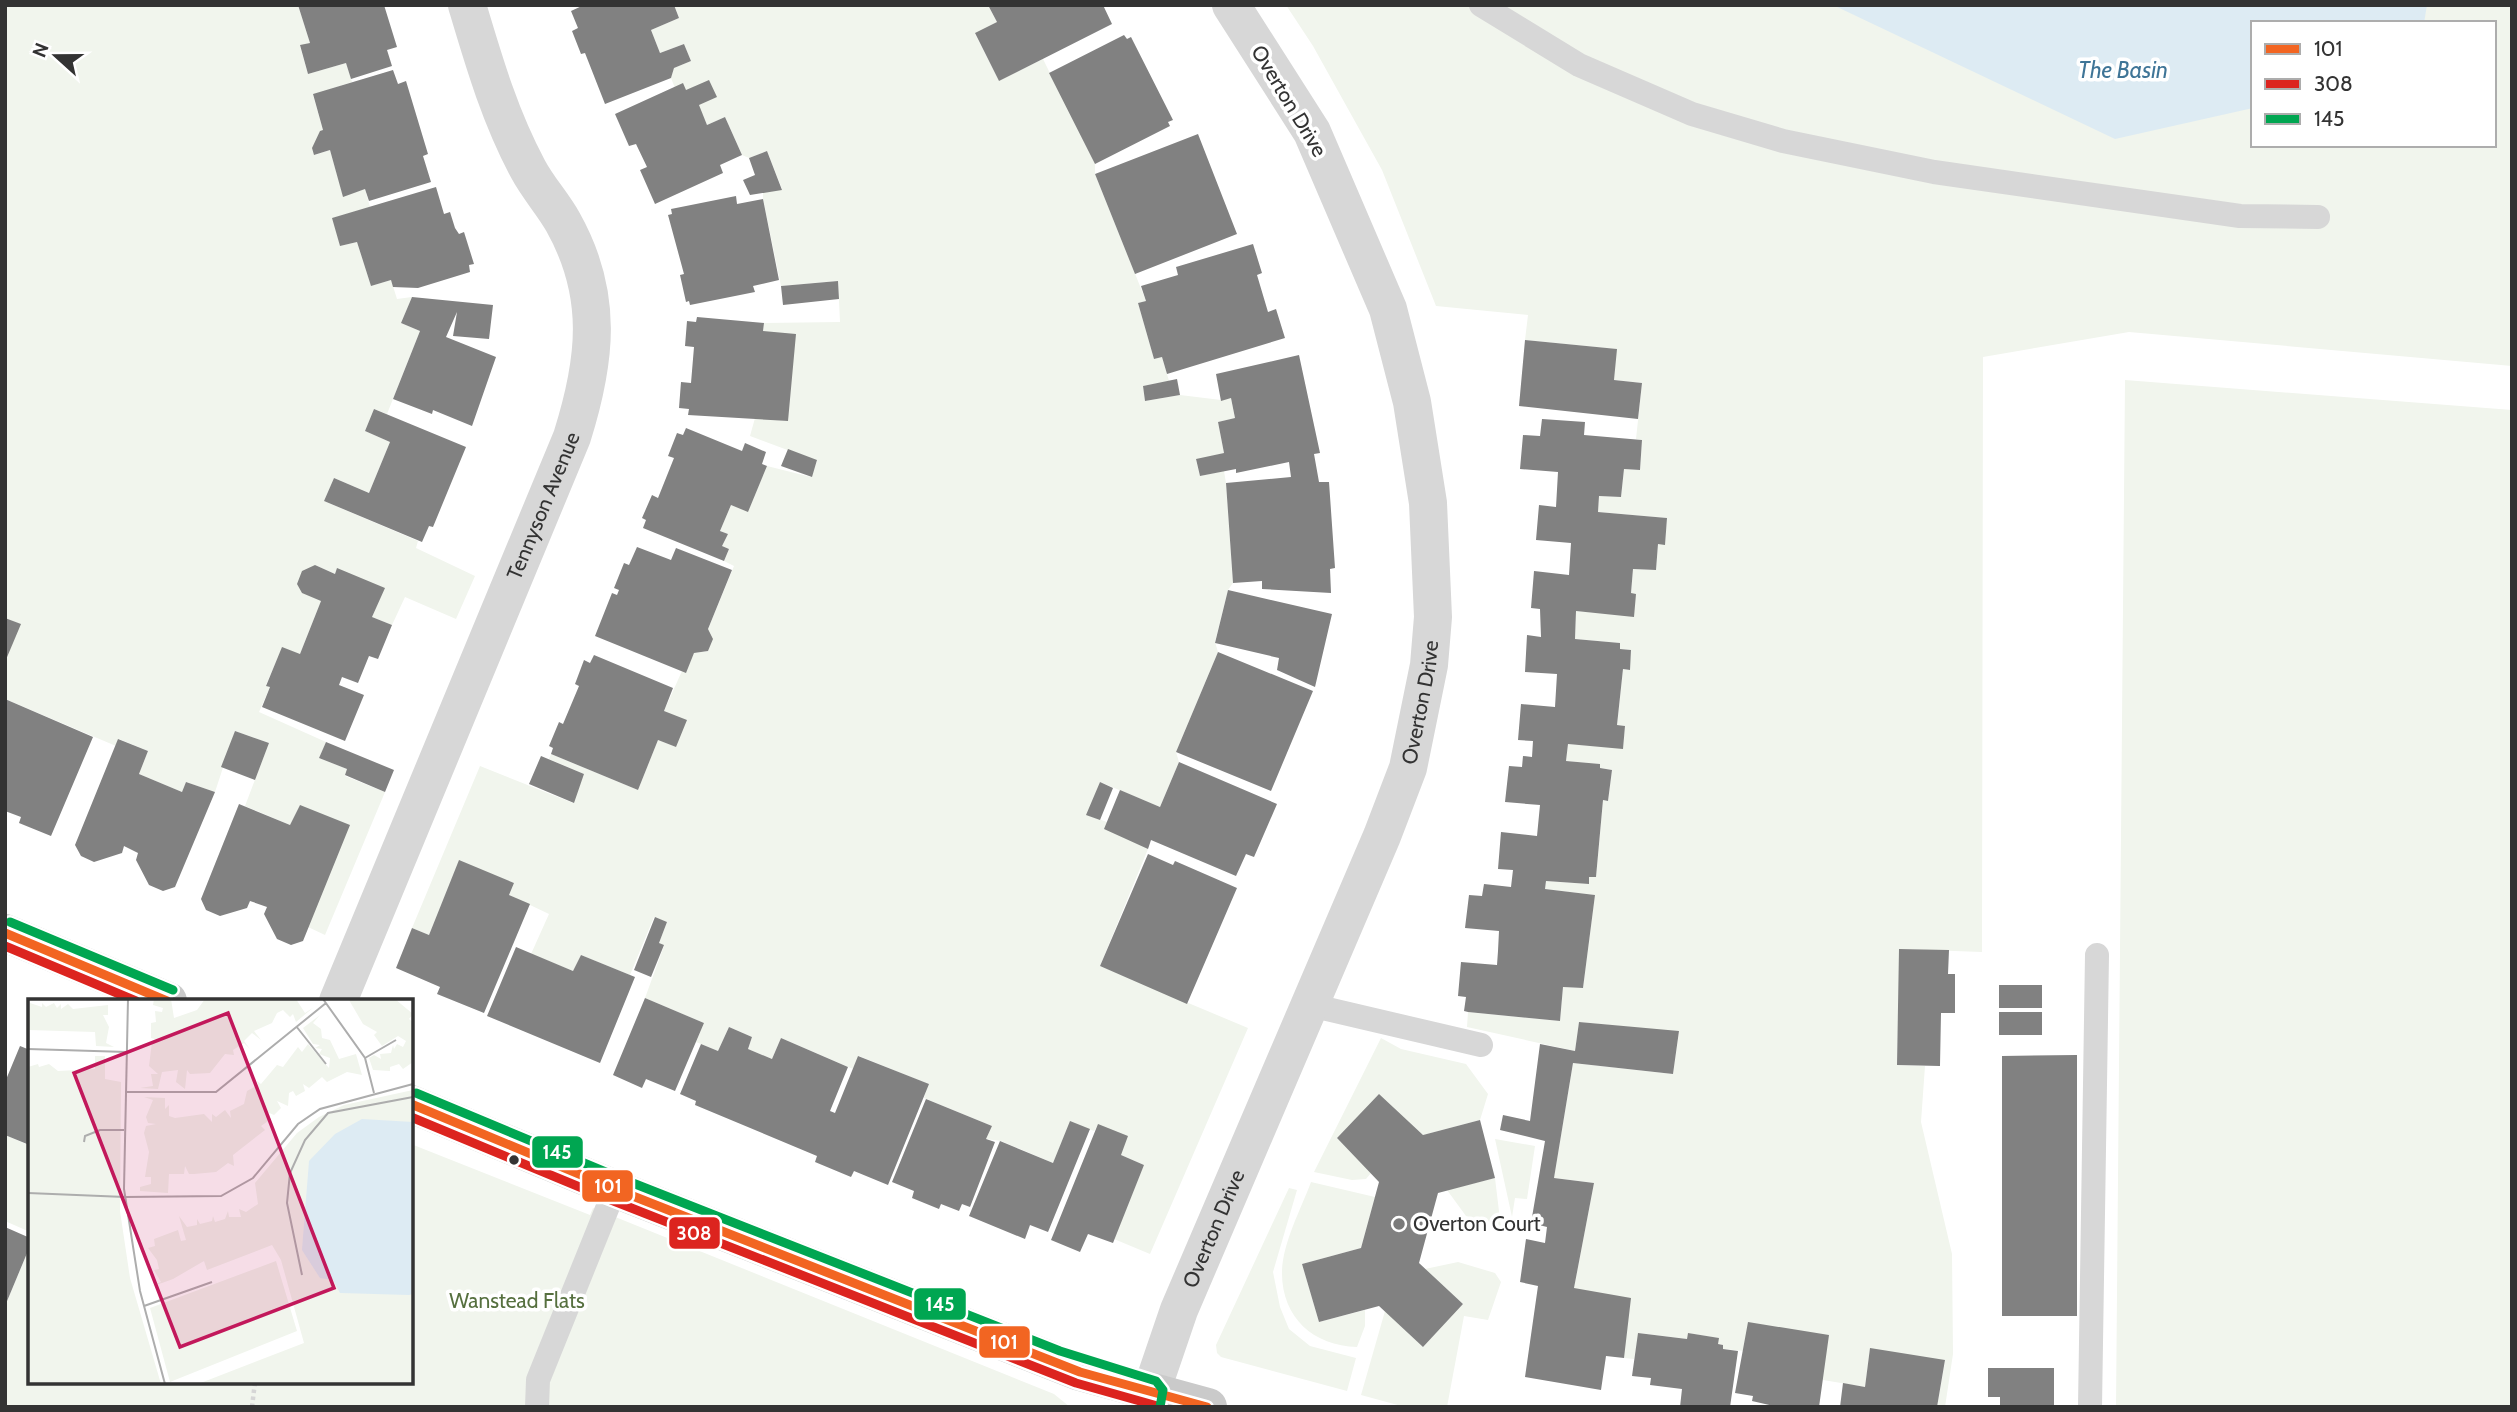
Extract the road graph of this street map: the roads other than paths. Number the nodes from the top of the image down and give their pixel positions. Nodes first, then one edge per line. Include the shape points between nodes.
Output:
1 (467, 5) edge
2 (1231, 5) edge
3 (1481, 5) edge
4 (2318, 217) dead end
5 (5, 933) edge
6 (2097, 956) dead end
7 (162, 999) edge
8 (339, 999) edge
9 (1310, 1005) junction
10 (1481, 1045) dead end
11 (413, 1105) edge
12 (615, 1189) junction
13 (1149, 1399) edge
14 (537, 1407) edge
15 (1208, 1407) edge
16 (2090, 1407) edge

1 - 8 street, Tennyson Avenue via 498,107 529,171 563,223 588,280 591,350 585,395 572,438
2 - 9 street, Overton Drive via 1312,132 1388,309 1412,402 1428,503 1433,617 1429,665 1408,768
3 - 4 lane via 1579,65 1692,114 1783,141 1948,174 2240,216
5 - 7 main road
6 - 16 lane
9 - 10 lane
9 - 13 street, Overton Drive via 1179,1310
11 - 12 main road
12 - 13 main road
12 - 14 lane via 538,1380
13 - 15 main road

